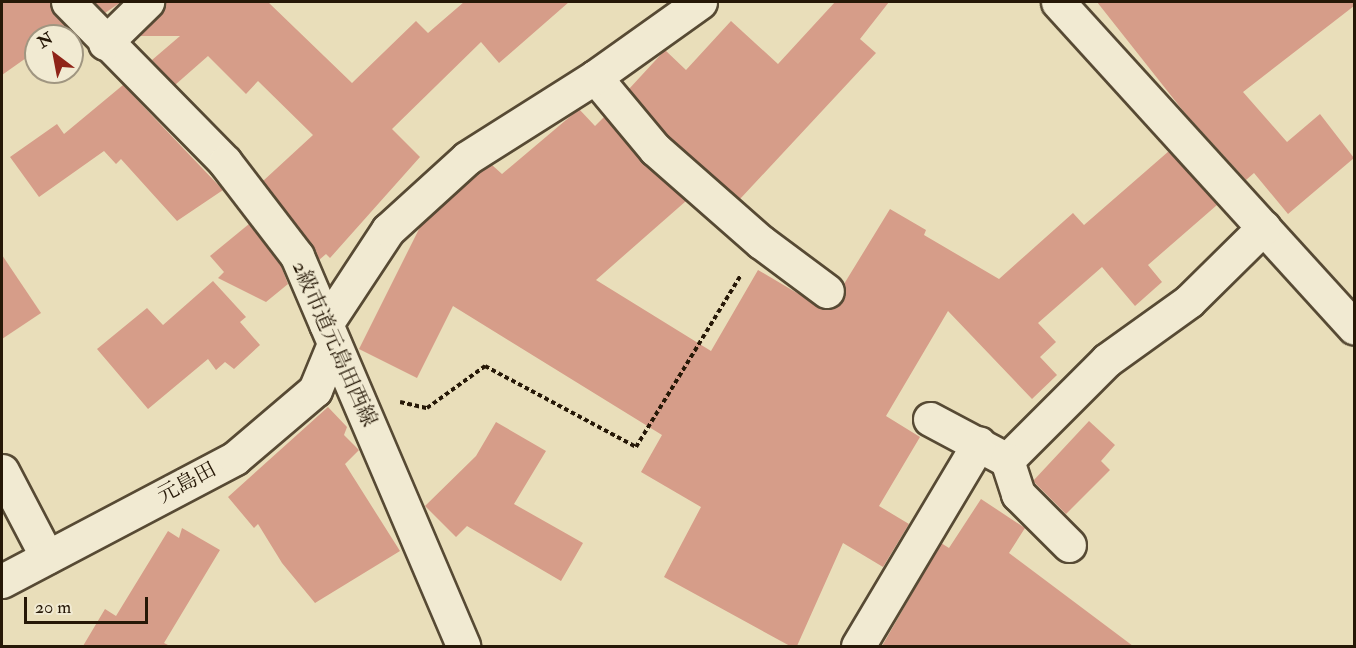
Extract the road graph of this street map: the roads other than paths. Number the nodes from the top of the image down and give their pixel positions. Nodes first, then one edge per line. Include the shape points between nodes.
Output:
1 (68, 2) edge
2 (147, 2) edge
3 (1058, 2) edge
4 (679, 7) edge
5 (105, 43) junction
6 (595, 77) junction
7 (1264, 227) junction
8 (827, 291) dead end
9 (1354, 327) edge
10 (330, 334) junction
11 (930, 419) dead end
12 (979, 443) junction
13 (1007, 460) junction
14 (2, 471) edge
15 (1069, 545) dead end
16 (47, 557) junction
17 (2, 581) edge
18 (463, 646) edge
19 (858, 646) edge

1 - 5 street, 2級市道元島田西線
2 - 5 street
3 - 7 street
4 - 6 street, 元島田
5 - 10 street, 2級市道元島田西線 via 225,162 297,256
6 - 8 street via 655,149 761,242
6 - 10 street, 元島田 via 467,158 388,230
7 - 9 street
7 - 13 street via 1189,301 1107,360
10 - 16 street, 元島田 via 315,390 235,458
10 - 18 street, 2級市道元島田西線
11 - 12 street
12 - 13 street
12 - 19 street
13 - 15 street via 1018,494
14 - 16 street
16 - 17 street, 元島田

